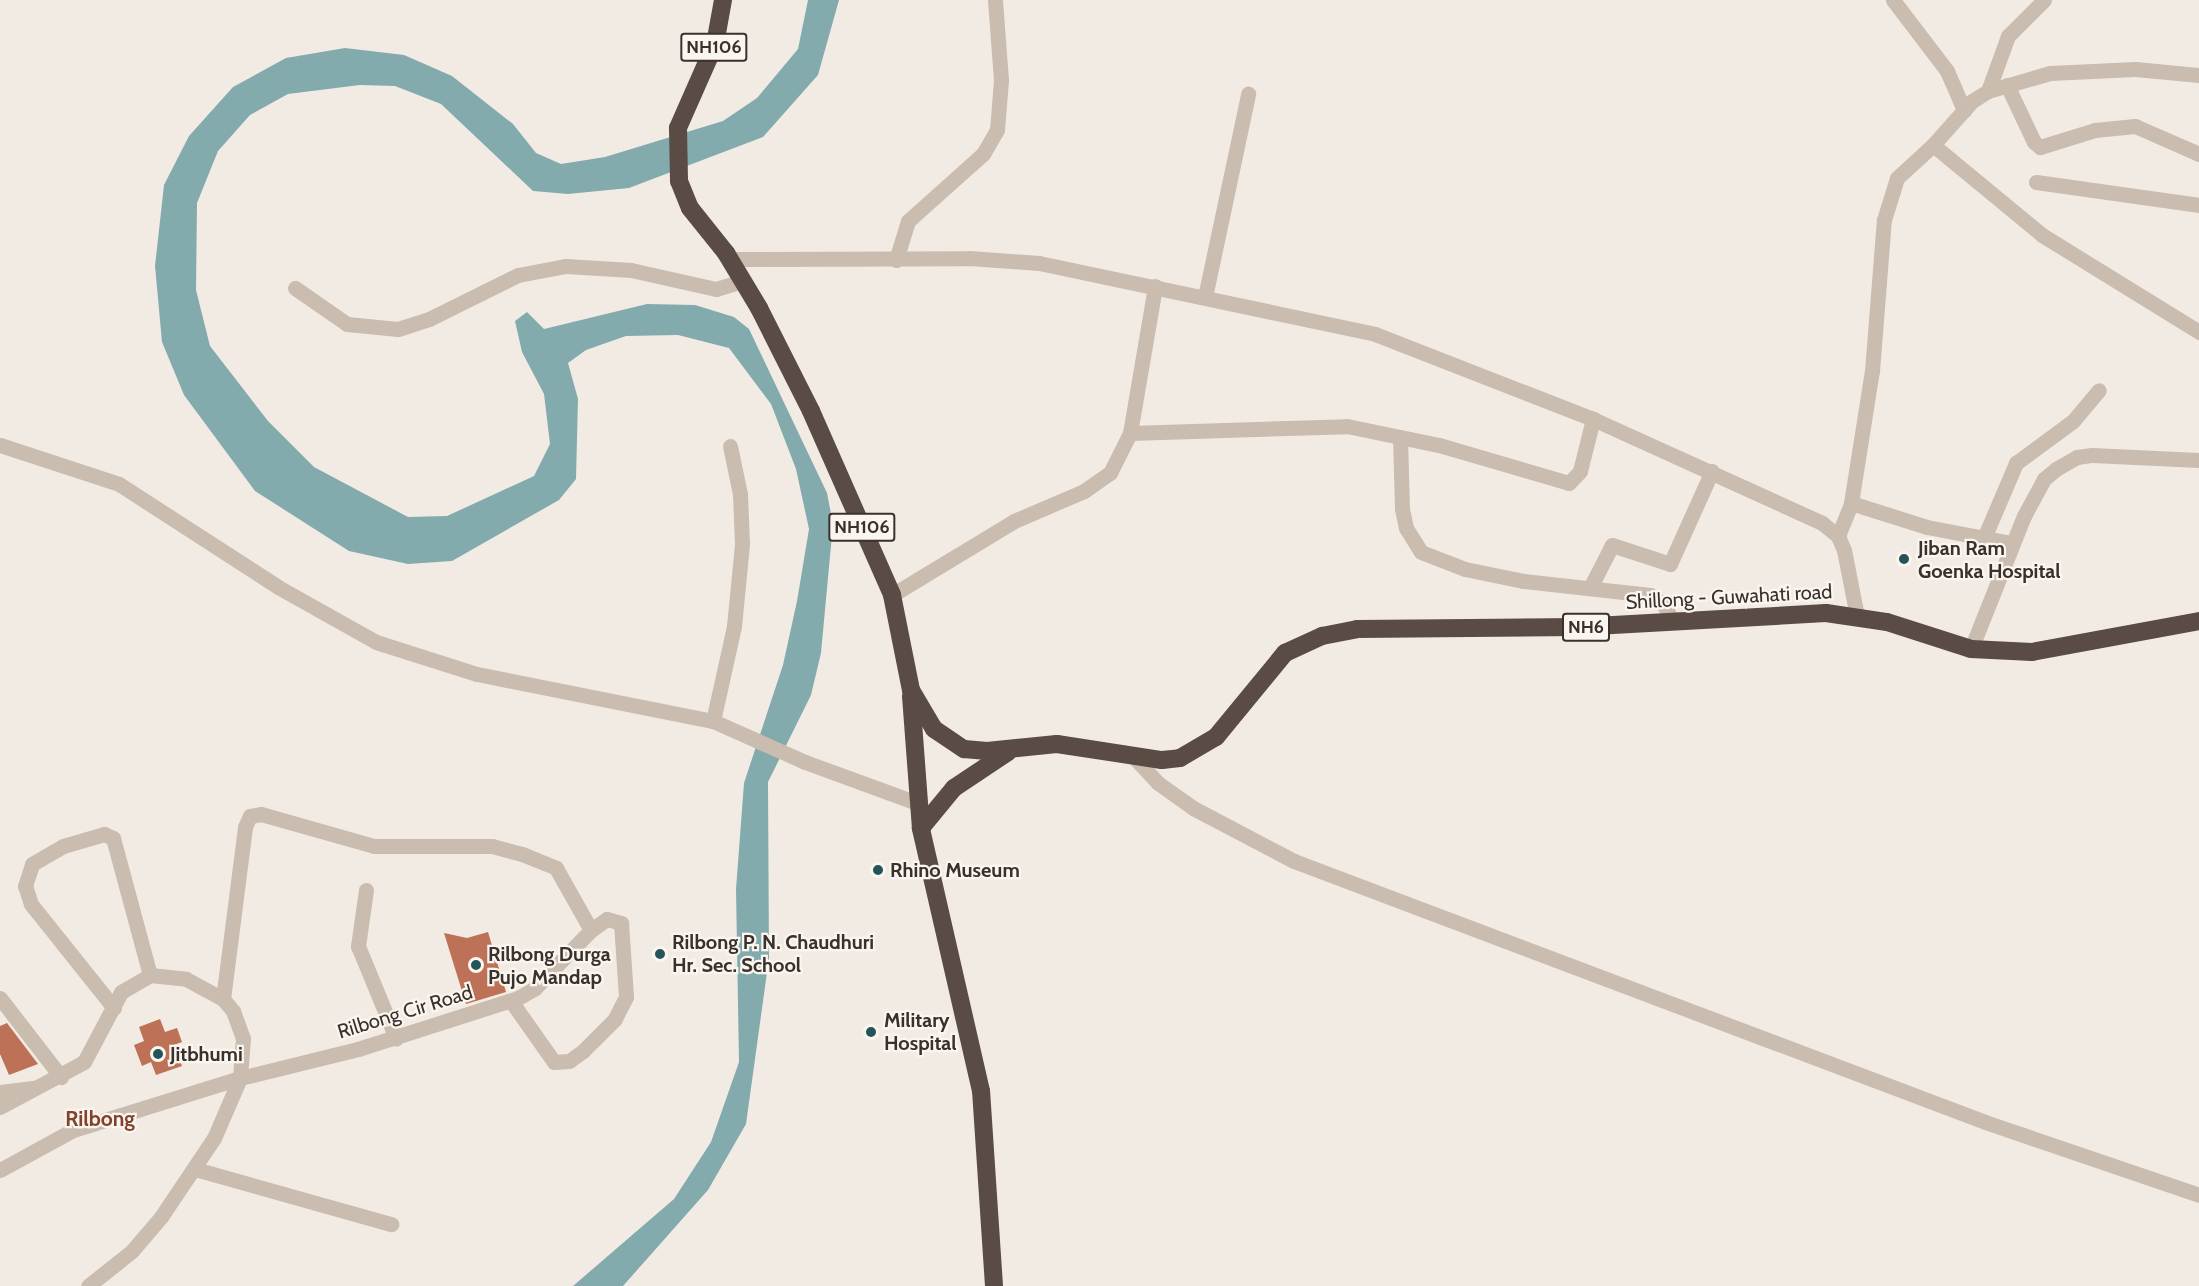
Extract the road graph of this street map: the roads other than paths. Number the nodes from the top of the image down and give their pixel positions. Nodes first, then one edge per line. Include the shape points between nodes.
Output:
1 (723, 0) edge
2 (995, 0) edge
3 (1893, 0) edge
4 (2044, 0) edge
5 (2199, 75) edge
6 (2007, 86) junction
7 (1988, 91) junction
8 (1248, 94) dead end
9 (1964, 110) junction
10 (1933, 145) junction
11 (2199, 154) edge
12 (2036, 182) dead end
13 (2199, 205) edge
14 (728, 256) junction
15 (896, 260) junction
16 (743, 281) junction
17 (1155, 286) junction
18 (295, 288) dead end
19 (1205, 297) junction
20 (2199, 332) edge
21 (2099, 390) dead end
22 (1593, 419) junction
23 (1130, 433) junction
24 (1400, 437) junction
25 (0, 445) edge
26 (730, 446) dead end
27 (2199, 460) edge
28 (1712, 471) junction
29 (1851, 502) junction
30 (1838, 536) junction
31 (1984, 538) junction
32 (2011, 543) junction
33 (1590, 588) junction
34 (892, 595) junction
35 (1857, 616) junction
36 (1672, 621) junction
37 (2199, 621) edge
38 (1971, 649) junction
39 (911, 690) junction
40 (720, 724) junction
41 (1017, 747) junction
42 (1131, 754) junction
43 (917, 803) junction
44 (921, 828) junction
45 (366, 890) dead end
46 (591, 930) junction
47 (150, 975) junction
48 (0, 998) edge
49 (223, 999) junction
50 (511, 1001) junction
51 (114, 1008) junction
52 (396, 1038) junction
53 (60, 1077) junction
54 (240, 1078) junction
55 (38, 1089) junction
56 (0, 1092) edge
57 (0, 1107) edge
58 (195, 1169) junction
59 (0, 1170) edge
60 (2199, 1195) edge
61 (391, 1224) dead end
62 (88, 1286) edge
63 (994, 1286) edge

1 - 14 highway, NH106 via 715,44 678,128 679,181 690,208
2 - 15 street via 1001,80 997,130 983,154 908,221
3 - 9 street via 1947,71
4 - 7 street via 2008,36
5 - 6 street via 2089,68
6 - 7 street
6 - 11 street via 2040,147 2095,130 2135,126
7 - 9 street
8 - 19 street
9 - 10 street
10 - 20 street via 2042,235
10 - 29 street via 1897,178 1884,220 1872,370
12 - 13 street
14 - 15 street
14 - 16 highway, NH106
15 - 17 street via 969,258 1039,263
16 - 18 street via 716,290 631,270 566,266 498,282 429,319 398,328 347,324
16 - 34 highway, NH106 via 786,359
17 - 19 street
17 - 23 street
19 - 22 street via 1375,334
21 - 31 street via 2073,421 2016,464
22 - 24 street via 1580,471 1569,483
22 - 28 street
23 - 24 street via 1347,426
23 - 34 street via 1118,463 1099,483 1014,521
24 - 33 street via 1402,509 1406,528 1421,552 1465,569
25 - 40 street via 119,484 278,588 376,642 477,674
26 - 40 street via 740,494 742,544
27 - 32 street via 2077,457 2044,479
28 - 30 street via 1797,509
28 - 33 street via 1670,564 1612,545
29 - 30 street
29 - 31 street via 1927,527
30 - 35 street
31 - 32 street
32 - 38 street
33 - 36 street via 1650,595 1664,605
34 - 39 highway, NH106
35 - 36 highway, Shillong - Guwahati road / NH6
35 - 38 highway, Shillong - Guwahati road / NH6
36 - 42 highway, Shillong - Guwahati road / NH6 via 1577,627 1399,626 1322,636 1285,653 1269,667 1231,720 1198,750 1162,760
37 - 38 highway, Shillong - Guwahati road / NH6 via 2032,652
39 - 41 highway, NH106 via 934,729 952,743 977,752
39 - 43 highway, NH106
40 - 43 street via 805,762
41 - 42 highway, Shillong - Guwahati road / NH6 via 1075,745
41 - 44 highway, NH6 via 966,778
42 - 60 street via 1158,783 1193,808 1294,861 1985,1122
43 - 44 highway, NH106
44 - 63 highway via 981,1091
45 - 52 street via 358,946
46 - 49 street via 567,882 544,861 492,846 374,846 256,814 245,827
46 - 50 street, Rilbong Cir Road via 535,988
46 - 50 street via 607,919 621,923 626,997 615,1019 583,1051 569,1061 554,1062
47 - 49 street via 186,979
47 - 51 street via 129,984
47 - 51 street via 112,838 104,834 63,846 32,864 25,873 24,886 31,904
48 - 53 street
49 - 54 street via 233,1011 243,1038
50 - 52 street, Rilbong Cir Road
51 - 53 street via 84,1062
52 - 54 street, Rilbong Cir Road
53 - 55 street
54 - 58 street
54 - 59 street, Rilbong Cir Road via 73,1130
55 - 56 street
55 - 57 street
58 - 61 street
58 - 62 street via 132,1251

